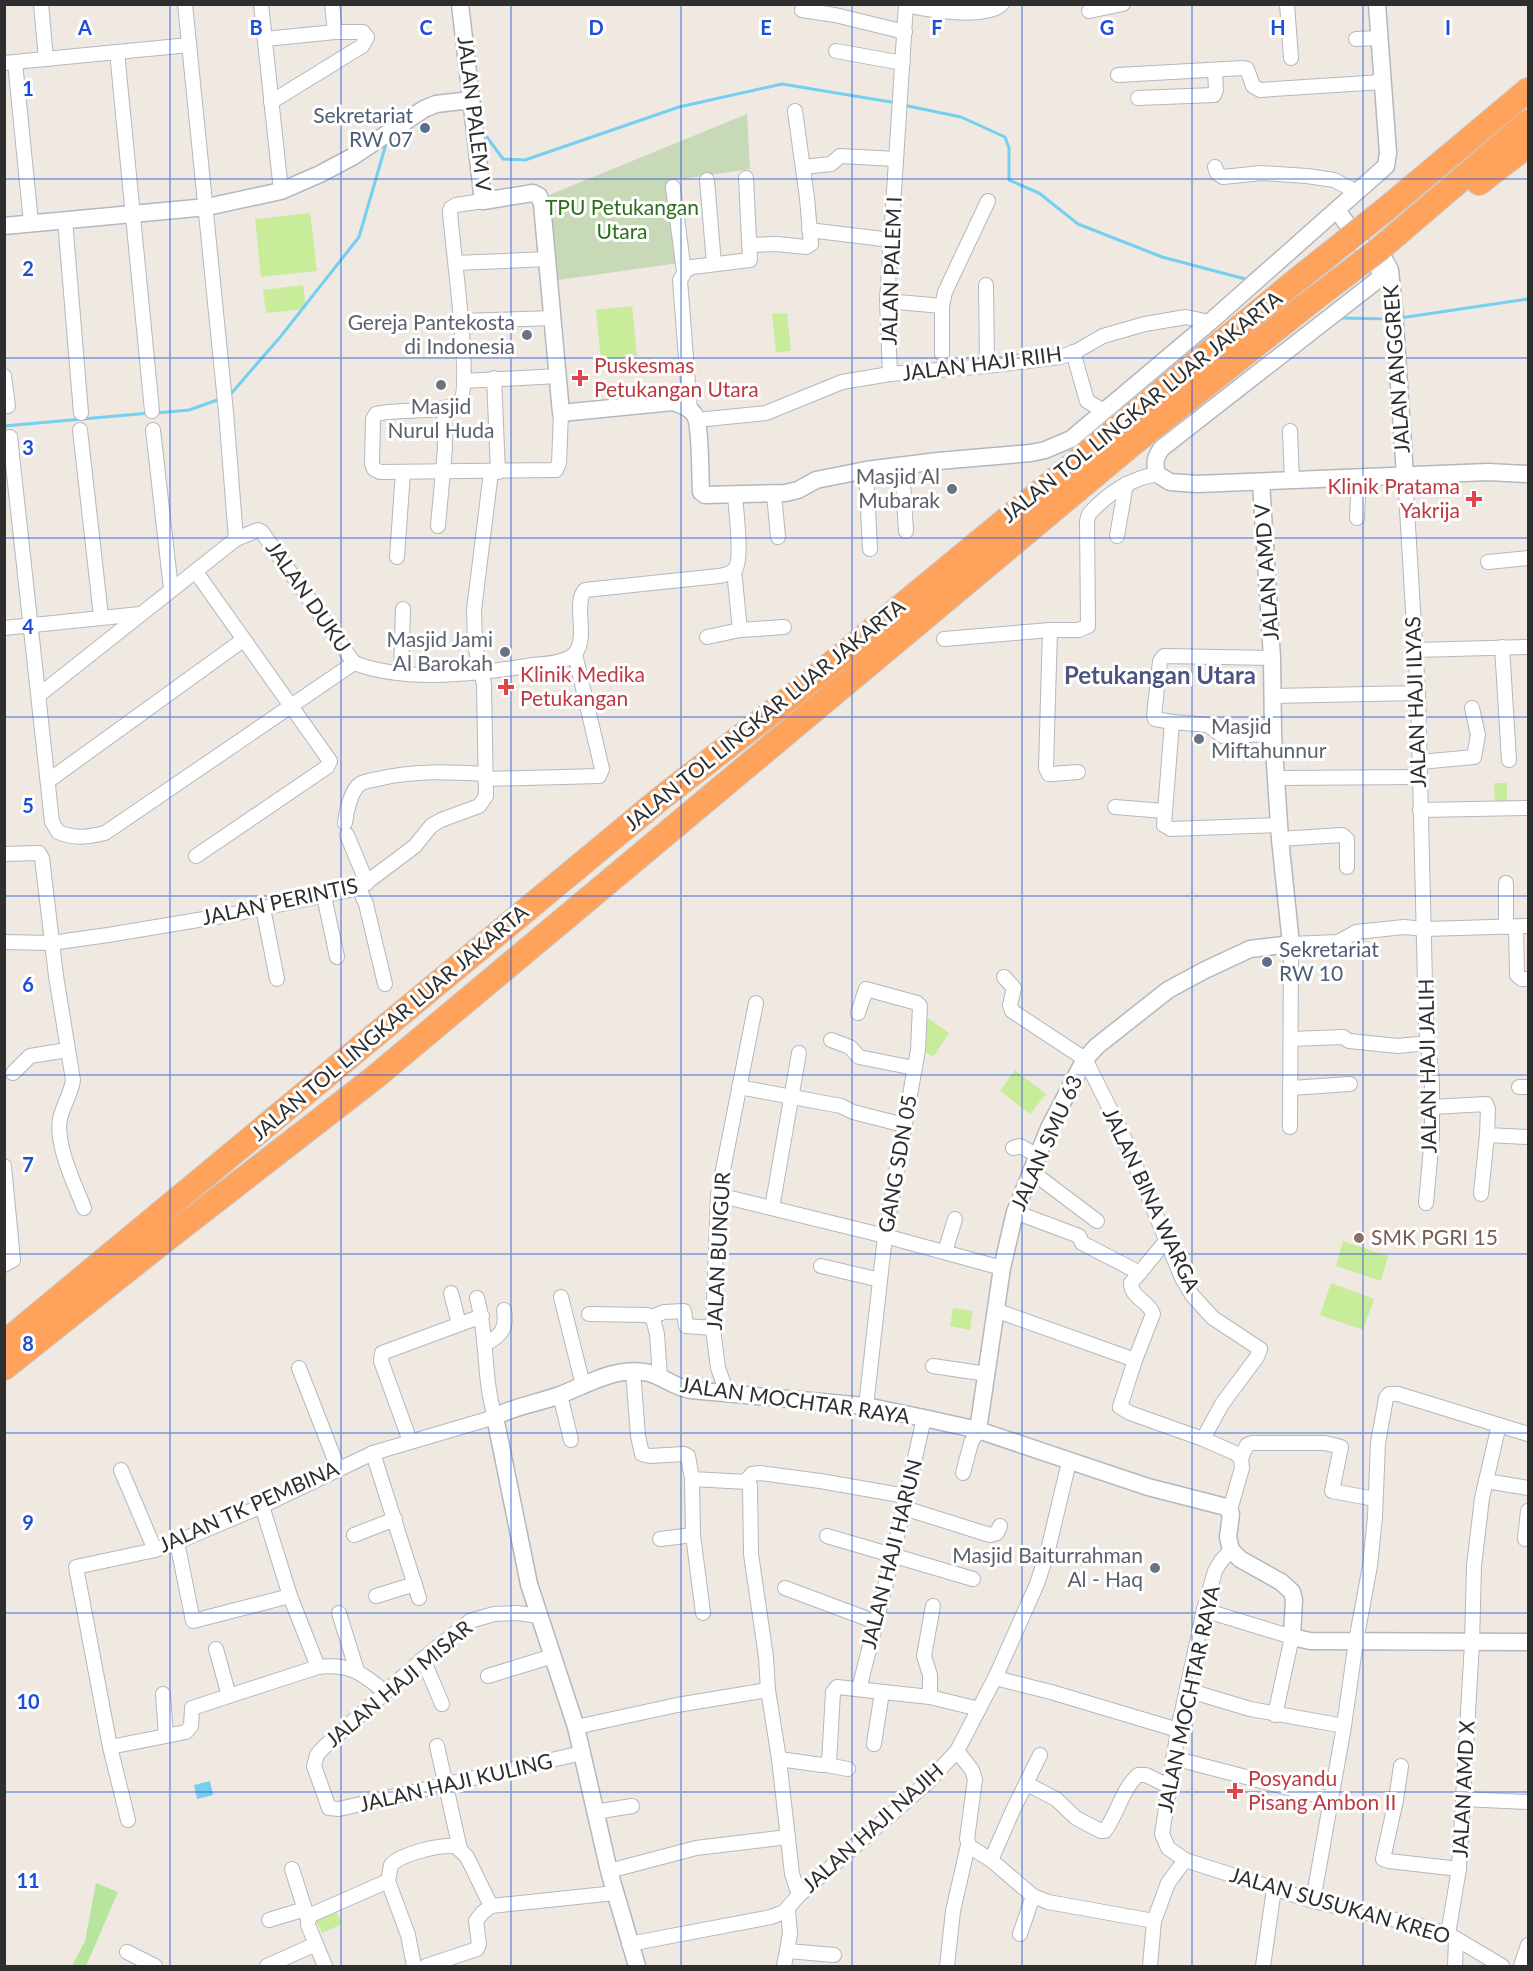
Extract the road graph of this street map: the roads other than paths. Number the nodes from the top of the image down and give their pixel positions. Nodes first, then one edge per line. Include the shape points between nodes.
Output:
1 (41, 4) edge
2 (185, 4) edge
3 (261, 4) edge
4 (332, 4) edge
5 (460, 4) edge
6 (1002, 4) edge
7 (1123, 4) edge
8 (1287, 4) edge
9 (1377, 4) edge
10 (906, 5) edge
11 (937, 8) edge
12 (802, 10) dead end
13 (1089, 11) dead end
14 (334, 32) junction
15 (904, 32) junction
16 (1379, 38) junction
17 (265, 39) junction
18 (1356, 39) dead end
19 (189, 45) junction
20 (836, 51) dead end
21 (117, 52) junction
22 (1291, 58) dead end
23 (46, 59) junction
24 (10, 62) edge
25 (903, 63) junction
26 (1215, 70) junction
27 (1118, 75) dead end
28 (1382, 82) junction
29 (1528, 90) edge
30 (1138, 98) dead end
31 (271, 102) junction
32 (472, 103) junction
33 (795, 111) dead end
34 (1524, 133) edge
35 (896, 159) junction
36 (803, 167) junction
37 (1215, 167) dead end
38 (746, 178) dead end
39 (706, 180) dead end
40 (673, 187) dead end
41 (281, 191) junction
42 (1357, 192) junction
43 (483, 201) junction
44 (987, 201) dead end
45 (207, 207) junction
46 (1341, 207) junction
47 (134, 213) junction
48 (65, 220) junction
49 (31, 223) junction
50 (4, 226) edge
51 (809, 230) junction
52 (891, 240) junction
53 (750, 245) junction
54 (548, 259) junction
55 (456, 263) junction
56 (714, 264) junction
57 (684, 272) junction
58 (986, 285) dead end
59 (886, 301) junction
60 (942, 306) junction
61 (553, 318) junction
62 (461, 321) junction
63 (1210, 322) junction
64 (1073, 352) junction
65 (942, 354) dead end
66 (987, 366) junction
67 (890, 374) junction
68 (4, 376) edge
69 (558, 376) junction
70 (494, 378) junction
71 (464, 381) junction
72 (8, 406) dead end
73 (152, 411) dead end
74 (1104, 411) junction
75 (561, 412) junction
76 (81, 413) dead end
77 (694, 415) junction
78 (444, 420) dead end
79 (80, 430) dead end
80 (153, 430) dead end
81 (1290, 431) dead end
82 (10, 437) dead end
83 (902, 465) junction
84 (866, 470) junction
85 (403, 472) junction
86 (442, 472) junction
87 (494, 472) junction
88 (1157, 474) junction
89 (1528, 474) edge
90 (1405, 476) junction
91 (1359, 478) junction
92 (1261, 482) junction
93 (1292, 482) junction
94 (1126, 484) junction
95 (774, 494) junction
96 (735, 495) junction
97 (1357, 518) dead end
98 (438, 526) dead end
99 (906, 531) dead end
100 (1117, 536) dead end
101 (778, 537) dead end
102 (236, 539) junction
103 (870, 549) dead end
104 (397, 556) dead end
105 (1528, 558) edge
106 (1488, 562) dead end
107 (734, 570) junction
108 (196, 572) junction
109 (171, 590) junction
110 (403, 609) dead end
111 (140, 614) junction
112 (101, 616) junction
113 (31, 625) junction
114 (4, 627) edge
115 (784, 627) dead end
116 (740, 630) junction
117 (1050, 630) junction
118 (707, 637) dead end
119 (944, 639) dead end
120 (243, 640) junction
121 (1502, 647) junction
122 (1528, 647) edge
123 (1415, 650) junction
124 (575, 654) junction
125 (1272, 658) junction
126 (354, 663) junction
127 (401, 673) junction
128 (482, 673) junction
129 (1418, 693) junction
130 (39, 695) junction
131 (1273, 696) junction
132 (291, 707) junction
133 (1472, 708) dead end
134 (1172, 722) junction
135 (1274, 734) junction
136 (1509, 760) dead end
137 (1420, 762) junction
138 (1078, 772) dead end
139 (486, 776) junction
140 (1420, 777) junction
141 (1276, 778) junction
142 (48, 781) junction
143 (1115, 807) dead end
144 (1528, 808) edge
145 (1420, 810) junction
146 (1164, 818) junction
147 (1279, 832) junction
148 (4, 854) edge
149 (196, 856) dead end
150 (1347, 867) dead end
151 (1506, 883) dead end
152 (363, 885) junction
153 (324, 896) junction
154 (263, 908) junction
155 (1517, 927) edge
156 (1425, 929) junction
157 (4, 942) edge
158 (51, 943) junction
159 (1290, 944) junction
160 (337, 957) dead end
161 (1004, 977) dead end
162 (278, 979) dead end
163 (1528, 979) edge
164 (385, 984) dead end
165 (756, 1002) dead end
166 (858, 1013) dead end
167 (1292, 1039) junction
168 (831, 1040) dead end
169 (1428, 1044) junction
170 (67, 1050) junction
171 (799, 1053) dead end
172 (1085, 1059) junction
173 (914, 1068) junction
174 (14, 1073) dead end
175 (1350, 1084) dead end
176 (739, 1087) junction
177 (1291, 1088) junction
178 (791, 1096) junction
179 (1432, 1107) junction
180 (904, 1125) junction
181 (1290, 1126) dead end
182 (1487, 1135) junction
183 (1528, 1137) edge
184 (1013, 1148) dead end
185 (1035, 1164) junction
186 (4, 1166) edge
187 (1481, 1194) dead end
188 (718, 1195) junction
189 (1426, 1203) dead end
190 (84, 1208) dead end
191 (772, 1208) junction
192 (1016, 1212) junction
193 (955, 1219) dead end
194 (1097, 1221) dead end
195 (885, 1236) junction
196 (1167, 1240) junction
197 (945, 1252) junction
198 (4, 1265) edge
199 (821, 1266) dead end
200 (1002, 1268) junction
201 (1140, 1273) junction
202 (880, 1280) junction
203 (451, 1293) dead end
204 (561, 1297) dead end
205 (477, 1298) dead end
206 (504, 1310) dead end
207 (995, 1310) junction
208 (589, 1314) dead end
209 (482, 1316) junction
210 (651, 1317) junction
211 (459, 1324) junction
212 (713, 1328) junction
213 (7, 1340) edge
214 (484, 1344) junction
215 (1135, 1360) junction
216 (933, 1366) dead end
217 (4, 1368) edge
218 (299, 1368) dead end
219 (633, 1371) junction
220 (987, 1374) junction
221 (660, 1375) junction
222 (583, 1385) junction
223 (727, 1393) junction
224 (560, 1395) junction
225 (866, 1406) junction
226 (495, 1417) junction
227 (924, 1418) junction
228 (1499, 1425) junction
229 (978, 1430) junction
230 (1528, 1434) edge
231 (1203, 1439) junction
232 (571, 1440) dead end
233 (410, 1441) junction
234 (373, 1453) junction
235 (1241, 1458) junction
236 (1069, 1462) junction
237 (338, 1468) junction
238 (121, 1470) dead end
239 (963, 1473) dead end
240 (692, 1479) junction
241 (1486, 1481) junction
242 (745, 1482) junction
243 (1528, 1488) edge
244 (1375, 1499) junction
245 (905, 1502) junction
246 (261, 1506) junction
247 (1230, 1510) junction
248 (1528, 1512) edge
249 (395, 1519) junction
250 (1000, 1526) dead end
251 (354, 1535) dead end
252 (693, 1535) junction
253 (826, 1536) dead end
254 (660, 1539) dead end
255 (1525, 1539) dead end
256 (177, 1542) junction
257 (156, 1550) junction
258 (1231, 1550) junction
259 (893, 1555) junction
260 (973, 1579) dead end
261 (415, 1584) junction
262 (786, 1588) dead end
263 (290, 1596) junction
264 (376, 1596) dead end
265 (419, 1598) dead end
266 (933, 1606) dead end
267 (1204, 1610) junction
268 (339, 1613) dead end
269 (703, 1613) dead end
270 (540, 1616) junction
271 (876, 1622) junction
272 (1292, 1637) junction
273 (1356, 1641) junction
274 (1528, 1642) edge
275 (1472, 1643) junction
276 (216, 1649) dead end
277 (553, 1656) junction
278 (423, 1659) junction
279 (318, 1667) junction
280 (357, 1671) junction
281 (488, 1676) dead end
282 (995, 1678) junction
283 (859, 1689) junction
284 (768, 1690) junction
285 (1187, 1690) junction
286 (385, 1692) junction
287 (882, 1692) junction
288 (163, 1694) dead end
289 (229, 1696) junction
290 (930, 1697) junction
291 (442, 1704) dead end
292 (979, 1709) junction
293 (1275, 1714) junction
294 (1344, 1726) junction
295 (576, 1727) junction
296 (1178, 1730) junction
297 (166, 1736) junction
298 (874, 1744) dead end
299 (437, 1746) dead end
300 (110, 1747) junction
301 (957, 1751) junction
302 (582, 1754) junction
303 (1040, 1755) dead end
304 (1173, 1758) junction
305 (779, 1759) junction
306 (827, 1765) junction
307 (1401, 1766) dead end
308 (848, 1768) dead end
309 (447, 1784) junction
310 (1027, 1784) junction
311 (1168, 1786) junction
312 (1331, 1799) junction
313 (1463, 1799) junction
314 (1528, 1802) edge
315 (632, 1806) dead end
316 (329, 1808) joint
317 (596, 1812) junction
318 (128, 1820) dead end
319 (788, 1837) junction
320 (968, 1845) junction
321 (460, 1849) junction
322 (1180, 1857) junction
323 (991, 1860) junction
324 (292, 1869) dead end
325 (1459, 1869) junction
326 (609, 1871) junction
327 (388, 1881) junction
328 (1274, 1889) junction
329 (615, 1893) junction
330 (799, 1895) junction
331 (1032, 1896) junction
332 (1313, 1901) junction
333 (491, 1906) junction
334 (788, 1909) junction
335 (308, 1914) junction
336 (269, 1920) dead end
337 (1154, 1921) junction
338 (1020, 1934) dead end
339 (1452, 1936) junction
340 (316, 1944) junction
341 (629, 1944) junction
342 (1528, 1945) edge
343 (788, 1951) junction
344 (127, 1952) dead end
345 (834, 1955) dead end
346 (155, 1966) edge
347 (267, 1966) edge
348 (326, 1966) edge
349 (414, 1966) edge
350 (426, 1966) edge
351 (637, 1966) edge
352 (784, 1966) edge
353 (947, 1966) edge
354 (1150, 1966) edge
355 (1263, 1966) edge
356 (1455, 1966) edge
357 (1502, 1966) edge
358 (1521, 1966) edge

1 - 23 street
2 - 19 street
3 - 17 street
4 - 14 street
5 - 32 street, JALAN PALEM V
6 - 11 street via 991,11
7 - 13 street
8 - 22 street
9 - 16 street
10 - 11 street
10 - 15 street, JALAN PALEM I
12 - 15 street
14 - 17 street
14 - 31 street via 363,32 367,37 362,46
15 - 25 street, JALAN PALEM I
16 - 18 street
16 - 28 street
17 - 31 street
19 - 21 street
19 - 45 street
20 - 25 street
21 - 23 street
21 - 47 street
23 - 24 street
24 - 49 street
25 - 35 street, JALAN PALEM I
26 - 27 street
26 - 28 street via 1246,69 1253,86 1260,90
26 - 30 street via 1214,95
28 - 42 street via 1388,161
29 - 213 highway, JALAN TOL LINGKAR LUAR JAKARTA, bridge via 780,706 660,799
31 - 41 street
32 - 41 street via 436,104 424,109 352,157
32 - 43 street, JALAN PALEM V
33 - 36 street
34 - 217 highway, JALAN TOL LINGKAR LUAR JAKARTA, bridge via 1131,445 374,1078
35 - 36 street via 840,156 831,164
35 - 52 street, JALAN PALEM I
36 - 51 street
37 - 42 street via 1223,177 1261,173 1307,176 1334,180
38 - 53 street
39 - 56 street
40 - 57 street
41 - 45 street
42 - 46 street
43 - 54 street, JALAN PALEM V via 537,193 542,204
43 - 55 street via 451,208
44 - 60 street
45 - 47 street
45 - 102 street
46 - 63 street
46 - 88 street via 1381,272 1380,278 1162,448 1156,456
46 - 90 street, JALAN ANGGREK via 1390,270
47 - 48 street
47 - 73 street
48 - 49 street
48 - 76 street
49 - 50 street
51 - 52 street
51 - 53 street via 811,244 806,247
52 - 59 street, JALAN PALEM I
53 - 56 street via 750,260
54 - 55 street
54 - 61 street, JALAN PALEM V
55 - 62 street
56 - 57 street
57 - 77 street via 680,288
58 - 66 street
59 - 60 street
59 - 67 street, JALAN PALEM I
60 - 65 street
61 - 62 street
61 - 69 street, JALAN PALEM V
62 - 71 street
63 - 64 street, JALAN HAJI RIIH via 1186,318 1145,324 1103,336
63 - 74 street
64 - 66 street, JALAN HAJI RIIH
64 - 74 street via 1087,400
66 - 67 street, JALAN HAJI RIIH
67 - 77 street, JALAN PALEM I via 842,382 766,413
68 - 72 street
69 - 70 street
69 - 75 street, JALAN PALEM V
70 - 71 street
70 - 87 street, JALAN PERINTIS
71 - 85 street via 463,398 458,404 374,417 374,469
74 - 83 street via 1071,439 1045,450
75 - 77 street via 673,402
75 - 87 street via 558,468
77 - 96 street via 701,492
78 - 86 street
79 - 112 street
80 - 109 street
81 - 93 street
82 - 113 street
83 - 84 street
83 - 99 street
84 - 95 street
84 - 103 street
85 - 86 street
85 - 104 street
86 - 87 street
86 - 98 street
87 - 128 street, JALAN PERINTIS via 474,610 475,645
88 - 92 street via 1182,484
88 - 94 street
89 - 90 street
90 - 91 street
90 - 123 street, JALAN HAJI ILYAS
91 - 93 street
91 - 97 street
92 - 93 street
92 - 125 street, JALAN AMD V
94 - 100 street
94 - 117 street via 1088,517 1088,626 1079,630
95 - 96 street
95 - 101 street
96 - 107 street via 738,532
102 - 108 street
102 - 126 street, JALAN DUKU via 250,532 262,532
105 - 106 street
107 - 116 street
107 - 124 street via 719,576 585,590 581,597 581,643
108 - 109 street
108 - 120 street
109 - 111 street
110 - 127 street
111 - 112 street
111 - 130 street
112 - 113 street
113 - 114 street
113 - 130 street
115 - 116 street
116 - 118 street
117 - 119 street
117 - 138 street via 1046,768 1049,774
120 - 132 street
120 - 142 street
121 - 122 street
121 - 123 street
121 - 136 street
123 - 129 street, JALAN HAJI ILYAS
124 - 128 street
124 - 139 street via 602,774
125 - 131 street, JALAN AMD V
125 - 134 street via 1164,656 1160,661 1154,716
126 - 127 street
126 - 132 street
127 - 128 street
128 - 139 street, JALAN PERINTIS
129 - 131 street
129 - 137 street, JALAN HAJI ILYAS
130 - 142 street
131 - 135 street, JALAN AMD V
132 - 142 street via 105,833 75,837 58,832 52,822
132 - 149 street via 329,758 329,764
133 - 137 street via 1479,735 1474,757
134 - 135 street via 1208,725 1223,736
134 - 146 street
135 - 141 street, JALAN AMD V
137 - 140 street, JALAN HAJI ILYAS
139 - 152 street, JALAN PERINTIS via 486,796 479,806 431,826 416,846
139 - 152 street via 440,772 395,775 360,784 346,810 346,829
140 - 141 street
140 - 145 street, JALAN HAJI ILYAS
141 - 147 street, JALAN AMD V
143 - 146 street
144 - 145 street
145 - 156 street, JALAN HAJI ILYAS
146 - 147 street via 1171,829
147 - 150 street via 1344,836
147 - 159 street, JALAN AMD V
148 - 158 street via 39,853 42,858
151 - 155 street
152 - 153 street, JALAN PERINTIS
152 - 164 street
153 - 154 street, JALAN PERINTIS
153 - 160 street
154 - 158 street, JALAN PERINTIS
154 - 162 street
155 - 156 street
155 - 163 street via 1517,975
156 - 159 street via 1356,932 1338,942
156 - 169 street, JALAN HAJI JALIH
157 - 158 street, JALAN PERINTIS
158 - 170 street
159 - 167 street
159 - 172 street, JALAN SMU 63 via 1250,949 1168,990
161 - 172 street via 1014,988 1012,1011
165 - 176 street, JALAN BUNGUR
166 - 173 street, GANG SDN 05 via 866,989 919,1004
167 - 169 street via 1343,1037 1398,1046
167 - 177 street
168 - 173 street via 847,1045 860,1057
169 - 179 street, JALAN HAJI JALIH
170 - 174 street via 30,1056
170 - 190 street via 73,1080 59,1127
171 - 178 street
172 - 185 street, JALAN SMU 63 via 1060,1104
172 - 196 street, JALAN BINA WARGA via 1122,1133
173 - 180 street, GANG SDN 05
175 - 177 street
176 - 178 street
176 - 188 street, JALAN BUNGUR
177 - 181 street
178 - 180 street
178 - 191 street
179 - 182 street via 1486,1104
179 - 189 street, JALAN HAJI JALIH
180 - 195 street, GANG SDN 05
182 - 183 street
182 - 187 street
184 - 185 street via 1020,1146
185 - 192 street, JALAN SMU 63
185 - 194 street
186 - 198 street via 13,1260
188 - 191 street
188 - 212 street, JALAN BUNGUR
191 - 195 street
192 - 200 street, JALAN SMU 63
192 - 201 street via 1079,1236 1082,1243
193 - 197 street
195 - 197 street
195 - 202 street, GANG SDN 05
196 - 201 street
196 - 231 street, JALAN BINA WARGA via 1182,1278 1203,1308 1260,1349
197 - 200 street
199 - 202 street
200 - 207 street, JALAN SMU 63
201 - 215 street via 1130,1288 1153,1314
202 - 225 street, GANG SDN 05
203 - 211 street
204 - 222 street
205 - 209 street
206 - 214 street via 502,1333
207 - 215 street
207 - 220 street, JALAN SMU 63
208 - 210 street
209 - 211 street
209 - 214 street
210 - 212 street via 684,1311 686,1326
210 - 221 street via 656,1327
211 - 233 street via 381,1356
212 - 223 street, JALAN BUNGUR via 718,1368
214 - 226 street
215 - 231 street via 1121,1408
216 - 220 street
218 - 237 street
219 - 221 street, JALAN MOCHTAR RAYA
219 - 222 street, JALAN MOCHTAR RAYA
219 - 240 street via 642,1454 686,1454
220 - 229 street, JALAN SMU 63
221 - 223 street, JALAN MOCHTAR RAYA via 680,1388
222 - 224 street, JALAN MOCHTAR RAYA
223 - 225 street, JALAN MOCHTAR RAYA
224 - 226 street, JALAN MOCHTAR RAYA
224 - 232 street
225 - 227 street, JALAN MOCHTAR RAYA
226 - 233 street, JALAN TK PEMBINA
226 - 270 street
227 - 229 street, JALAN MOCHTAR RAYA
227 - 245 street, JALAN HAJI HARUN
228 - 230 street
228 - 241 street, JALAN AMD X
228 - 244 street via 1387,1395 1378,1443
229 - 236 street, JALAN MOCHTAR RAYA
229 - 239 street
231 - 235 street
233 - 234 street, JALAN TK PEMBINA
234 - 237 street, JALAN TK PEMBINA
234 - 249 street
235 - 244 street via 1252,1443 1325,1443 1341,1447 1332,1491
235 - 247 street via 1242,1468
236 - 247 street, JALAN MOCHTAR RAYA
236 - 282 street, JALAN HAJI NAJIH via 1037,1584
237 - 246 street, JALAN TK PEMBINA
238 - 257 street
240 - 242 street
240 - 252 street
241 - 243 street
241 - 275 street, JALAN AMD X via 1474,1566
242 - 245 street via 752,1474 760,1473 820,1481
242 - 284 street via 750,1485 751,1554
244 - 273 street via 1370,1566
245 - 250 street via 990,1535 997,1533
245 - 259 street, JALAN HAJI HARUN
246 - 256 street, JALAN TK PEMBINA
246 - 263 street
247 - 258 street
248 - 255 street
249 - 251 street
249 - 261 street
252 - 254 street
252 - 269 street
253 - 259 street
256 - 257 street, JALAN TK PEMBINA
256 - 263 street via 193,1621
257 - 300 street, JALAN TK PEMBINA via 76,1568
258 - 267 street, JALAN MOCHTAR RAYA via 1215,1571
258 - 272 street via 1292,1592
259 - 260 street
259 - 271 street, JALAN HAJI HARUN
261 - 264 street
261 - 265 street
262 - 271 street
263 - 279 street
266 - 290 street via 924,1656 930,1676
267 - 272 street
267 - 285 street, JALAN MOCHTAR RAYA
268 - 280 street
270 - 277 street
270 - 278 street, JALAN HAJI MISAR via 494,1614 470,1621
271 - 283 street, JALAN HAJI HARUN
272 - 273 street
272 - 293 street
273 - 275 street
273 - 294 street
274 - 275 street
275 - 313 street, JALAN AMD X
276 - 289 street
277 - 281 street
277 - 295 street
278 - 286 street, JALAN HAJI MISAR
278 - 291 street
279 - 280 street via 339,1666
279 - 289 street
280 - 286 street
282 - 292 street, JALAN HAJI NAJIH
282 - 296 street
283 - 287 street
283 - 306 street via 834,1690
284 - 295 street
284 - 305 street
285 - 293 street
285 - 296 street, JALAN MOCHTAR RAYA
286 - 316 street, JALAN HAJI MISAR via 323,1748 315,1760
287 - 290 street
287 - 298 street
288 - 297 street
289 - 297 street via 192,1708 189,1729
290 - 292 street
292 - 301 street, JALAN HAJI NAJIH
293 - 294 street
294 - 312 street
295 - 302 street
296 - 304 street, JALAN MOCHTAR RAYA
297 - 300 street
299 - 309 street
300 - 318 street, JALAN TK PEMBINA
301 - 320 street via 975,1779
301 - 330 street, JALAN HAJI NAJIH via 928,1782
302 - 309 street, JALAN HAJI KULING
302 - 317 street
303 - 310 street
304 - 311 street, JALAN MOCHTAR RAYA
304 - 312 street
305 - 306 street
305 - 319 street
306 - 308 street
307 - 325 street via 1383,1859
309 - 316 street, JALAN HAJI KULING via 349,1808
309 - 321 street
310 - 311 street via 1101,1831 1105,1831 1138,1774
310 - 323 street
311 - 322 street, JALAN MOCHTAR RAYA via 1162,1834 1165,1844
312 - 332 street
313 - 314 street
313 - 325 street, JALAN AMD X
315 - 317 street
317 - 326 street
319 - 326 street via 704,1847
319 - 330 street
320 - 323 street
320 - 353 street via 953,1911
321 - 327 street via 444,1846 396,1859
321 - 333 street
322 - 328 street, JALAN SUSUKAN KREO
322 - 337 street
323 - 331 street
324 - 335 street
325 - 339 street, JALAN AMD X
326 - 329 street
327 - 335 street
327 - 349 street via 408,1935
328 - 332 street, JALAN SUSUKAN KREO
328 - 355 street
329 - 333 street
329 - 341 street
330 - 334 street, JALAN HAJI NAJIH
331 - 337 street
331 - 338 street
332 - 339 street, JALAN SUSUKAN KREO
333 - 350 street via 476,1921 477,1949
334 - 341 street, JALAN HAJI NAJIH via 758,1920
334 - 343 street
335 - 336 street
335 - 340 street
337 - 354 street
339 - 356 street, JALAN AMD X
339 - 357 street, JALAN SUSUKAN KREO
340 - 347 street
340 - 348 street
341 - 351 street
342 - 358 street
343 - 345 street
343 - 352 street
344 - 346 street

